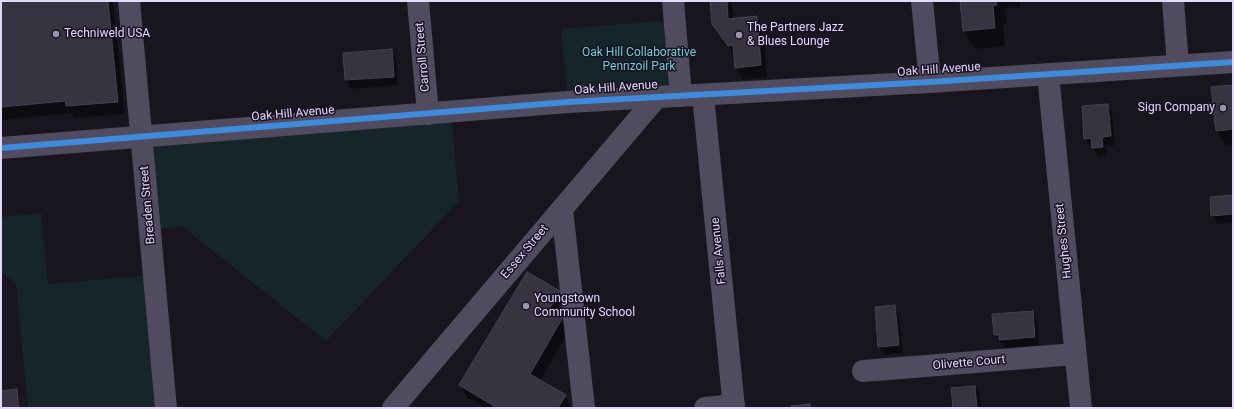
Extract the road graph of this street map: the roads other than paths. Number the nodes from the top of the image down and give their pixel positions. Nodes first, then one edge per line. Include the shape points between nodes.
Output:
1 (129, 1) edge
2 (418, 1) edge
3 (672, 1) edge
4 (922, 1) edge
5 (1173, 1) edge
6 (1233, 62) edge
7 (1178, 66) junction
8 (1048, 74) junction
9 (930, 82) junction
10 (703, 95) junction
11 (657, 96) junction
12 (681, 96) junction
13 (428, 114) junction
14 (142, 137) junction
15 (1, 148) edge
16 (562, 209) junction
17 (1075, 354) junction
18 (863, 371) dead end
19 (734, 406) edge
20 (166, 408) edge
21 (393, 408) edge
22 (584, 408) edge
23 (705, 408) edge
24 (1081, 408) edge

1 - 14 street, Breaden Street
2 - 13 street, Carroll Street
3 - 12 street
4 - 9 street
5 - 7 street
6 - 7 street, Oak Hill Avenue
7 - 8 street, Oak Hill Avenue
8 - 9 street, Oak Hill Avenue
8 - 17 street, Hughes Street
9 - 10 street, Oak Hill Avenue
10 - 12 street, Oak Hill Avenue
10 - 19 street, Falls Avenue
11 - 12 street, Oak Hill Avenue
11 - 13 street, Oak Hill Avenue
11 - 16 street, Essex Street
13 - 14 street, Oak Hill Avenue
14 - 15 street, Oak Hill Avenue
14 - 20 street, Breaden Street
16 - 21 street, Essex Street
16 - 22 street
17 - 18 street, Olivette Court
17 - 24 street, Hughes Street
19 - 23 street

